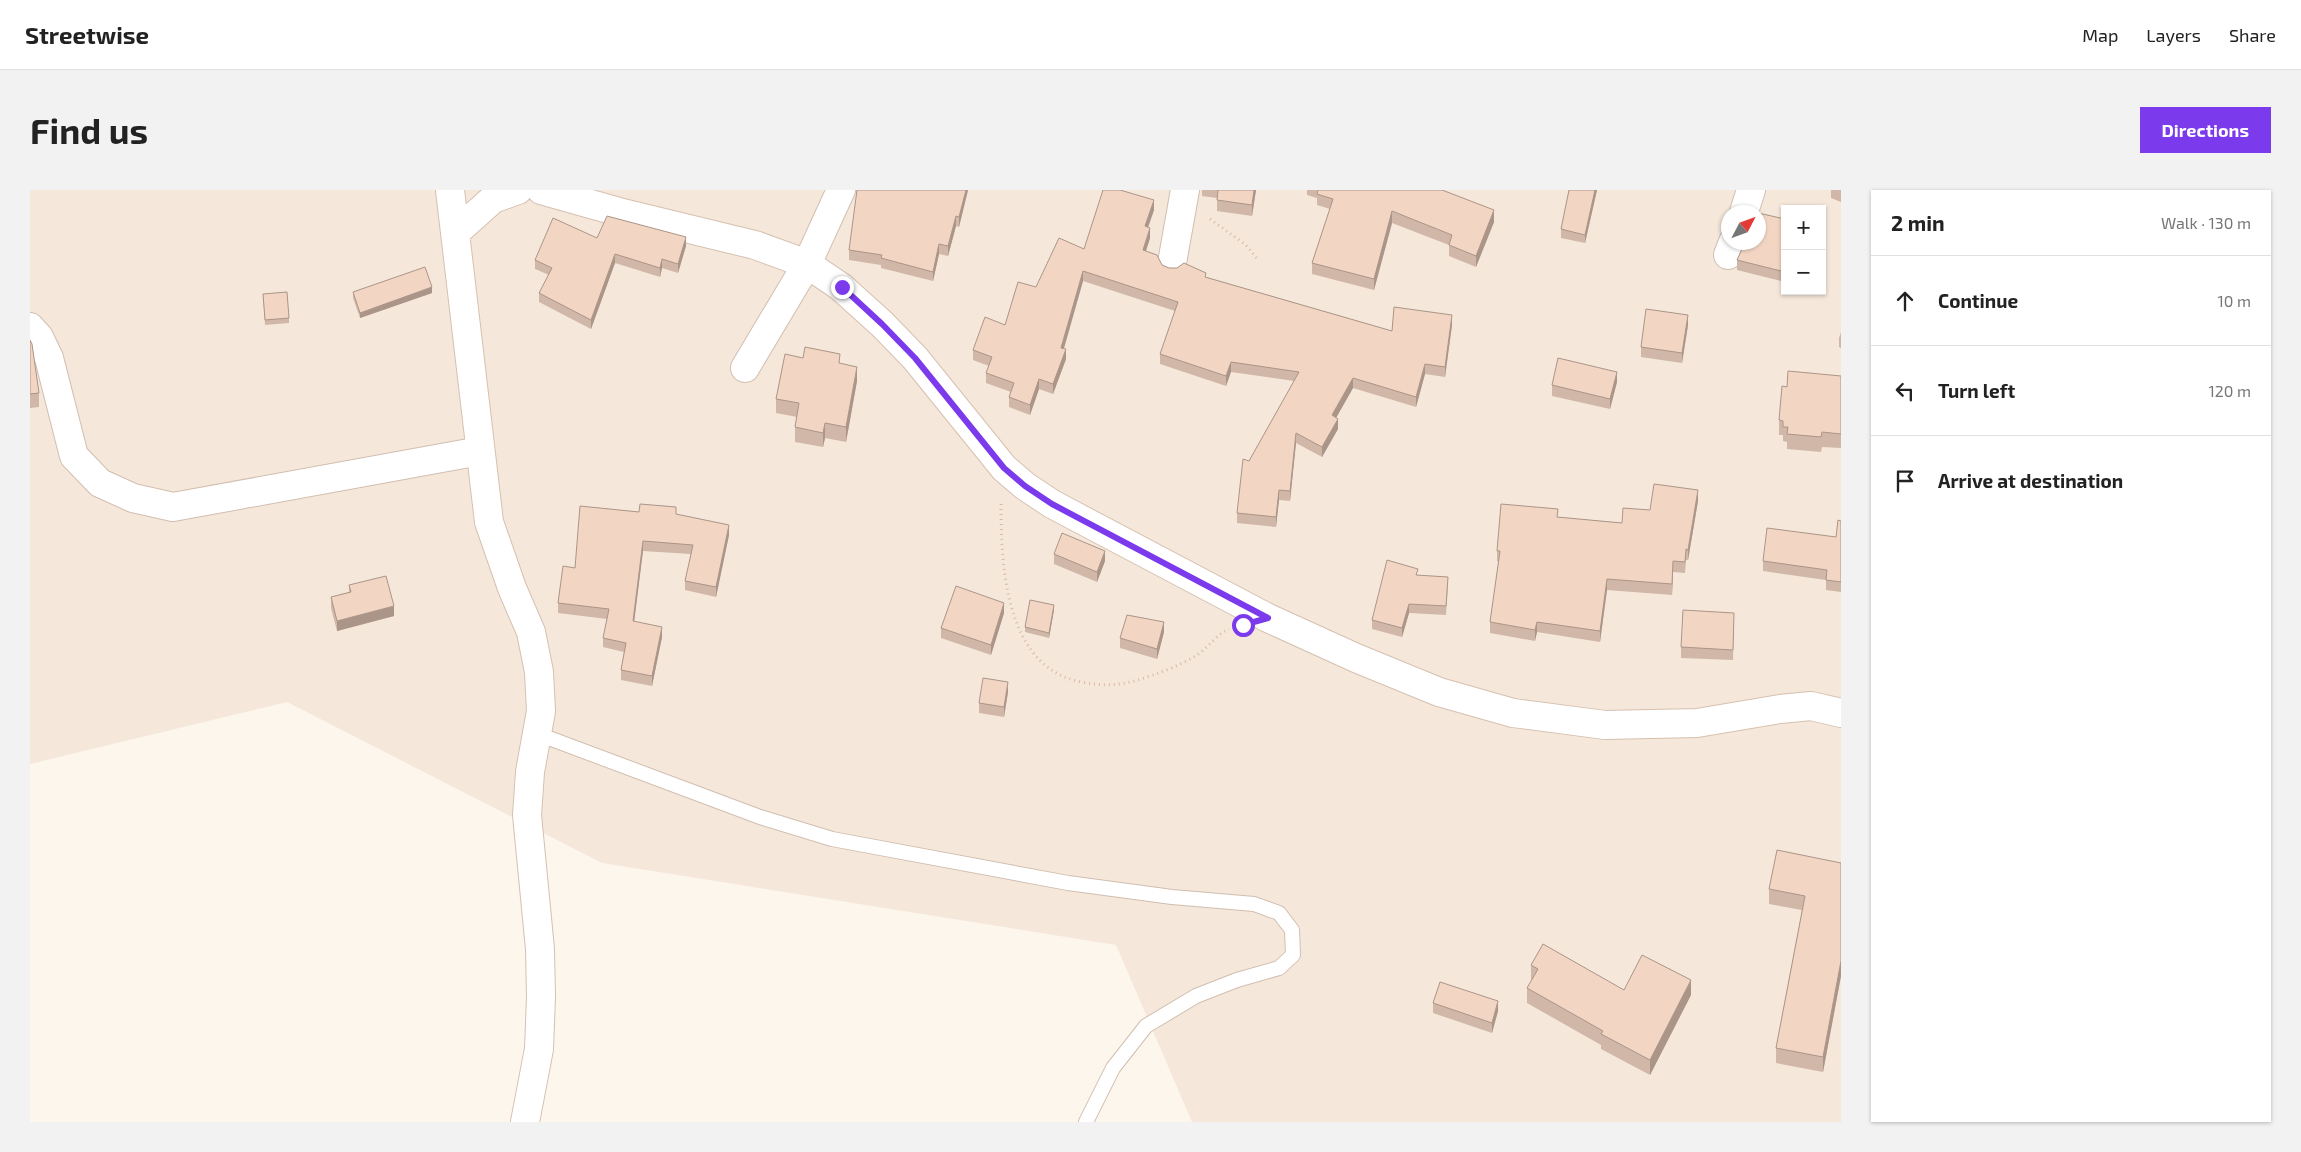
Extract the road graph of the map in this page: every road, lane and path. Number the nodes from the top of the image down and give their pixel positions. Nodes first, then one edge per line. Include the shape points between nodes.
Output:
1 (450, 190) edge
2 (518, 190) edge
3 (543, 190) edge
4 (842, 190) edge
5 (1184, 190) edge
6 (1751, 190) edge
7 (1746, 205) edge
8 (1207, 215) dead end
9 (455, 232) junction
10 (1259, 261) dead end
11 (1172, 263) dead end
12 (807, 264) junction
13 (30, 327) edge
14 (745, 368) dead end
15 (480, 451) junction
16 (1004, 468) junction
17 (1268, 618) junction
18 (1841, 713) edge
19 (538, 734) junction
20 (525, 1122) edge
21 (1086, 1122) edge

1 - 9 street
2 - 9 street via 492,199
3 - 12 street via 755,245
4 - 12 street
5 - 11 street
6 - 7 street
8 - 10 path via 1213,223 1246,245
9 - 15 street
12 - 14 street
12 - 16 street via 842,287 915,358
13 - 15 street via 49,358 74,456 100,483 133,498 173,507
15 - 19 street via 489,522 531,632 540,672
16 - 17 street via 1052,504
16 - 17 path via 1001,530 1006,585 1022,636 1034,655 1053,671 1072,680 1097,685 1125,684 1195,656 1228,630
17 - 18 street via 1394,676 1513,712 1605,725 1697,722 1811,706
19 - 20 street via 530,772 528,815 541,997 539,1049
19 - 21 lane via 760,818 832,839 1068,883 1254,904 1279,912 1292,930 1293,955 1279,968 1196,996 1146,1026 1113,1068

